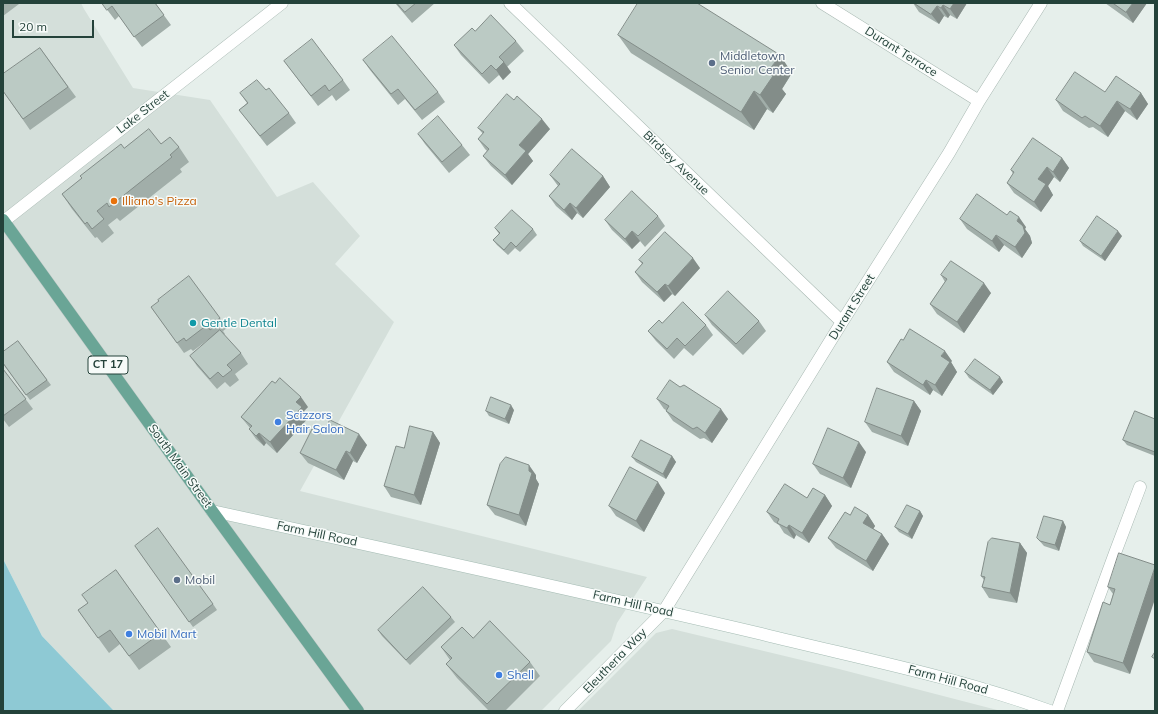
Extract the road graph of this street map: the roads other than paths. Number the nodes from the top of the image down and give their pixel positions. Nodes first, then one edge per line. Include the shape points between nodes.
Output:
1 (282, 3) edge
2 (510, 3) edge
3 (822, 3) edge
4 (1042, 3) edge
5 (979, 101) junction
6 (4, 221) edge
7 (842, 322) junction
8 (1140, 487) dead end
9 (212, 511) junction
10 (664, 611) junction
11 (358, 711) edge
12 (565, 711) edge
13 (1050, 711) edge
14 (1057, 711) edge

1 - 6 street, Lake Street
2 - 7 street, Birdsey Avenue
3 - 5 street, Durant Terrace
4 - 5 street, Durant Street
5 - 7 street, Durant Street
6 - 9 main road, South Main Street / CT 17
7 - 10 street, Durant Street
8 - 14 street
9 - 10 street, Farm Hill Road
9 - 11 main road, South Main Street / CT 17
10 - 12 street, Eleutheria Way
10 - 13 street, Farm Hill Road via 934,676

